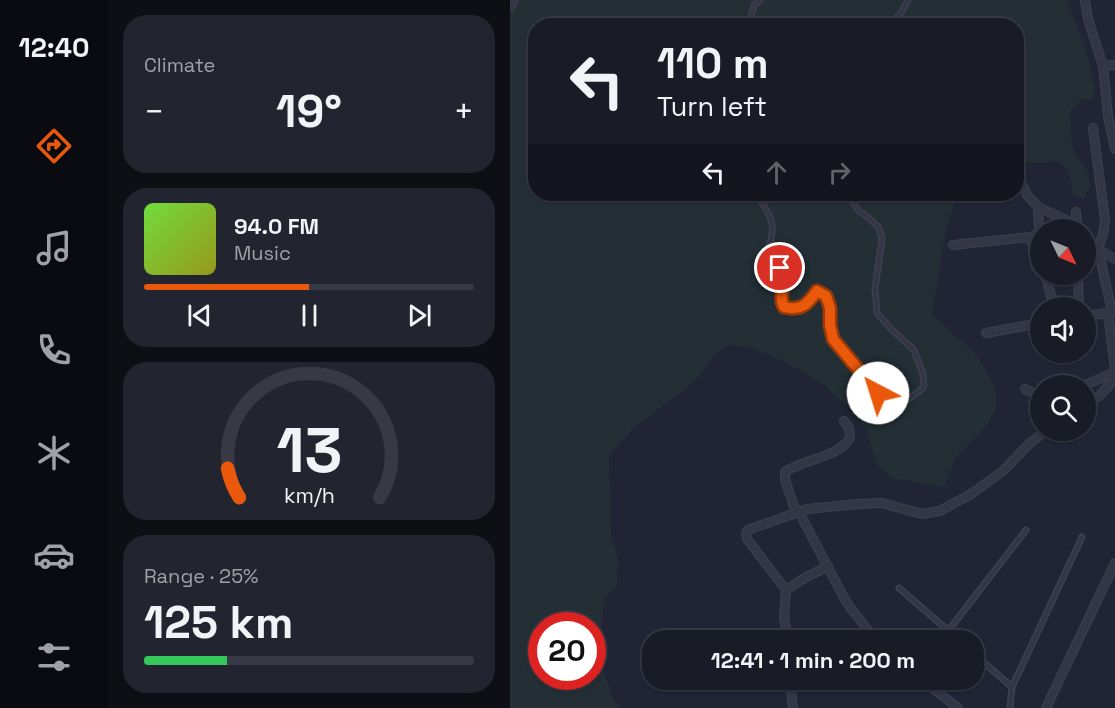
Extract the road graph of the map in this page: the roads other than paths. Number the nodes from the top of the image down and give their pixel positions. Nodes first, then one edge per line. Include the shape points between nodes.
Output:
1 (514, 0) edge
2 (760, 0) edge
3 (908, 0) edge
4 (1085, 0) edge
5 (510, 8) edge
6 (751, 18) edge
7 (896, 18) edge
8 (1115, 65) edge
9 (1103, 66) junction
10 (1093, 128) dead end
11 (1115, 149) edge
12 (1024, 189) edge
13 (760, 201) edge
14 (852, 201) edge
15 (1038, 211) junction
16 (1076, 212) dead end
17 (1038, 219) edge
18 (1058, 219) edge
19 (1076, 219) edge
20 (1030, 237) edge
21 (953, 245) dead end
22 (1098, 248) junction
23 (1115, 259) edge
24 (1112, 312) edge
25 (1096, 314) edge
26 (1030, 325) edge
27 (986, 333) dead end
28 (1115, 371) edge
29 (1115, 379) edge
30 (1096, 380) edge
31 (1025, 390) dead end
32 (1030, 392) edge
33 (1096, 398) edge
34 (844, 421) dead end
35 (1033, 441) edge
36 (797, 512) junction
37 (1026, 530) dead end
38 (1082, 537) dead end
39 (1115, 563) edge
40 (828, 566) junction
41 (899, 588) dead end
42 (786, 590) junction
43 (786, 630) edge
44 (868, 630) edge
45 (947, 630) edge
46 (949, 630) edge
47 (984, 663) edge
48 (1012, 687) junction
49 (791, 690) edge
50 (935, 690) edge
51 (793, 708) edge
52 (958, 708) edge
53 (1010, 708) edge
54 (1046, 708) edge

1 - 5 street
2 - 6 lane via 754,5
3 - 7 lane
4 - 9 street
8 - 9 street
9 - 11 street
10 - 22 street via 1105,220
12 - 15 street
13 - 14 lane via 772,228 768,257 780,268 784,279 781,303 796,309 817,291 826,296 833,339 878,393 888,401 901,402 922,389 923,374 914,350 877,313 875,289 882,239 879,228
15 - 17 street
15 - 18 street
16 - 19 street
20 - 21 street
22 - 23 street
22 - 24 street
24 - 25 street
24 - 28 street
26 - 27 street
28 - 30 street
29 - 33 street
31 - 32 street
34 - 36 street via 850,438 842,447 785,472
35 - 36 street via 1003,471 971,495 940,511 922,514 882,503
36 - 40 street
36 - 42 street via 746,532 747,539
37 - 46 lane
38 - 48 lane
39 - 54 street
40 - 42 street
40 - 44 street via 849,606
41 - 45 lane
42 - 43 street
47 - 48 lane
48 - 53 lane
49 - 51 street
50 - 52 street

